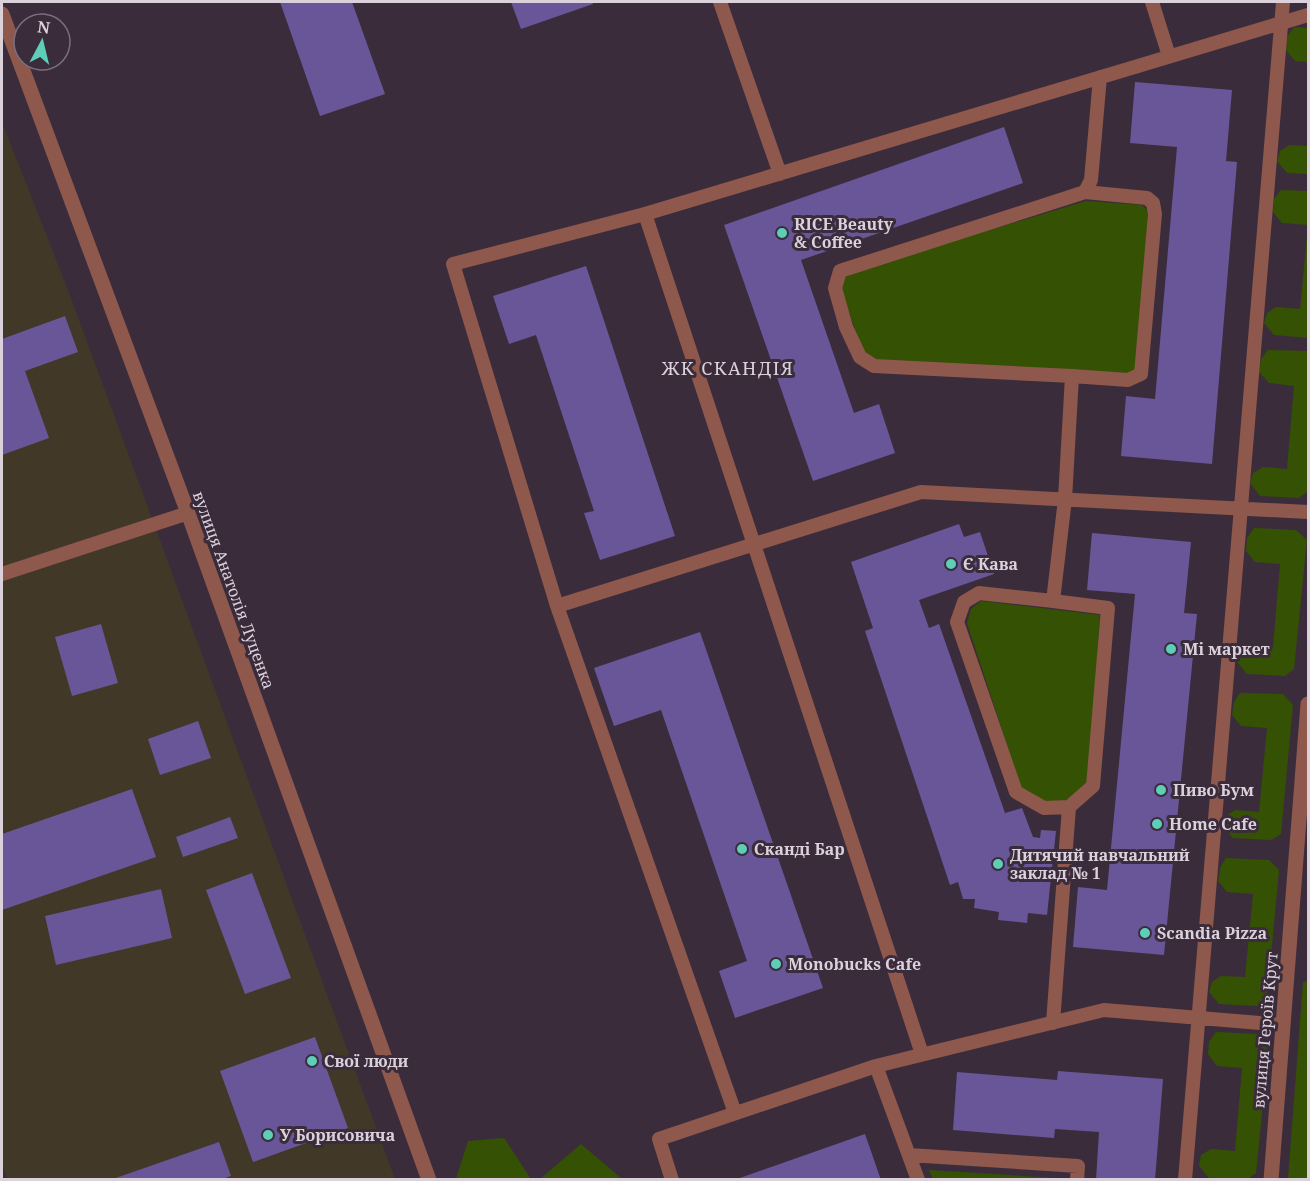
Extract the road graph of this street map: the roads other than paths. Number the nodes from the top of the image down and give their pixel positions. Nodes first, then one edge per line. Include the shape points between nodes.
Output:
1 (720, 2) edge
2 (1152, 2) edge
3 (1283, 2) edge
4 (2, 14) edge
5 (1308, 15) edge
6 (1281, 23) junction
7 (1169, 56) junction
8 (1100, 77) junction
9 (780, 174) junction
10 (1085, 192) junction
11 (645, 214) junction
12 (1072, 376) junction
13 (1065, 499) junction
14 (1240, 508) junction
15 (1308, 512) edge
16 (188, 513) junction
17 (753, 546) junction
18 (2, 574) edge
19 (1053, 601) junction
20 (557, 606) junction
21 (1308, 704) edge
22 (1069, 807) junction
23 (1198, 1018) junction
24 (1053, 1023) junction
25 (1283, 1026) junction
26 (922, 1054) junction
27 (876, 1065) junction
28 (735, 1113) junction
29 (909, 1155) junction
30 (429, 1179) edge
31 (672, 1179) edge
32 (918, 1179) edge
33 (1077, 1179) edge
34 (1185, 1179) edge
35 (1271, 1179) edge

1 - 9 lane
2 - 7 lane
3 - 6 lane
4 - 16 street, вулиця Анатолія Луценка
5 - 6 lane
6 - 7 lane
6 - 14 lane
7 - 8 lane
8 - 9 lane
8 - 10 lane via 1091,180
9 - 11 lane
10 - 12 lane via 1147,198 1153,203 1155,214 1141,374 1128,380
10 - 12 lane via 840,271 835,288 860,357 874,366
11 - 17 lane
11 - 20 lane via 453,264
12 - 13 lane
13 - 14 lane
13 - 17 lane via 921,492
13 - 19 lane
14 - 15 lane
14 - 23 lane
16 - 18 lane
16 - 30 street, вулиця Анатолія Луценка
17 - 20 lane
17 - 26 lane
19 - 22 lane via 1108,608 1093,786
19 - 22 lane via 979,593 964,602 957,622 1016,792 1044,808
20 - 28 lane
21 - 25 street, вулиця Героїв Крут
22 - 24 lane
23 - 24 lane via 1104,1010
23 - 25 lane
23 - 34 lane
24 - 26 lane
25 - 35 street, вулиця Героїв Крут
26 - 27 lane
27 - 28 lane
27 - 29 lane
28 - 31 lane via 659,1139
29 - 32 lane
29 - 33 lane via 1078,1166

